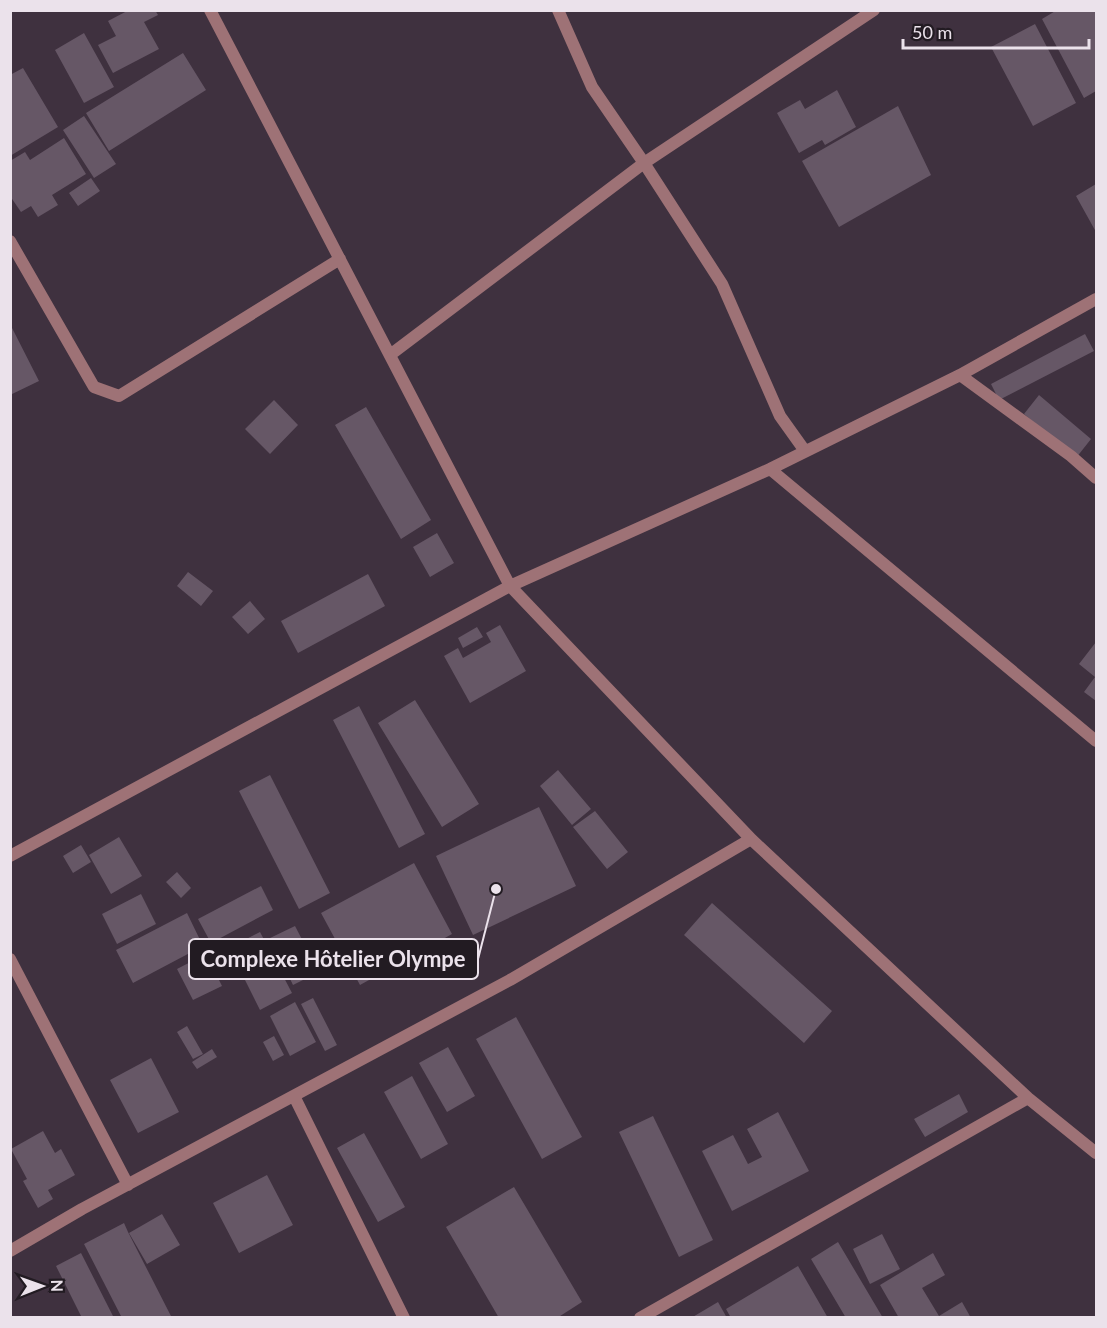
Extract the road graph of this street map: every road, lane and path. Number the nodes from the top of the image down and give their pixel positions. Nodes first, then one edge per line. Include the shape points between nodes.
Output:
1 (210, 10) edge
2 (558, 10) edge
3 (874, 10) edge
4 (644, 163) junction
5 (10, 241) edge
6 (340, 259) junction
7 (1096, 299) edge
8 (390, 355) junction
9 (960, 375) junction
10 (805, 451) junction
11 (770, 469) junction
12 (1096, 478) edge
13 (510, 586) junction
14 (1096, 741) edge
15 (751, 839) junction
16 (10, 856) edge
17 (10, 959) edge
18 (294, 1096) junction
19 (1028, 1098) junction
20 (1096, 1154) edge
21 (128, 1185) junction
22 (10, 1251) edge
23 (404, 1317) edge
24 (640, 1317) edge

1 - 6 street
2 - 4 street via 592,87
3 - 4 street
4 - 8 street
4 - 10 street via 722,284 780,416
5 - 6 street via 94,387 119,396
6 - 8 street
7 - 9 street
8 - 13 street
9 - 10 street
9 - 12 street
10 - 11 street
11 - 13 street
11 - 14 street
13 - 15 street
13 - 16 street
15 - 18 street via 510,980
15 - 19 street
17 - 21 street
18 - 21 street
18 - 23 street
19 - 20 street
19 - 24 street
21 - 22 street

